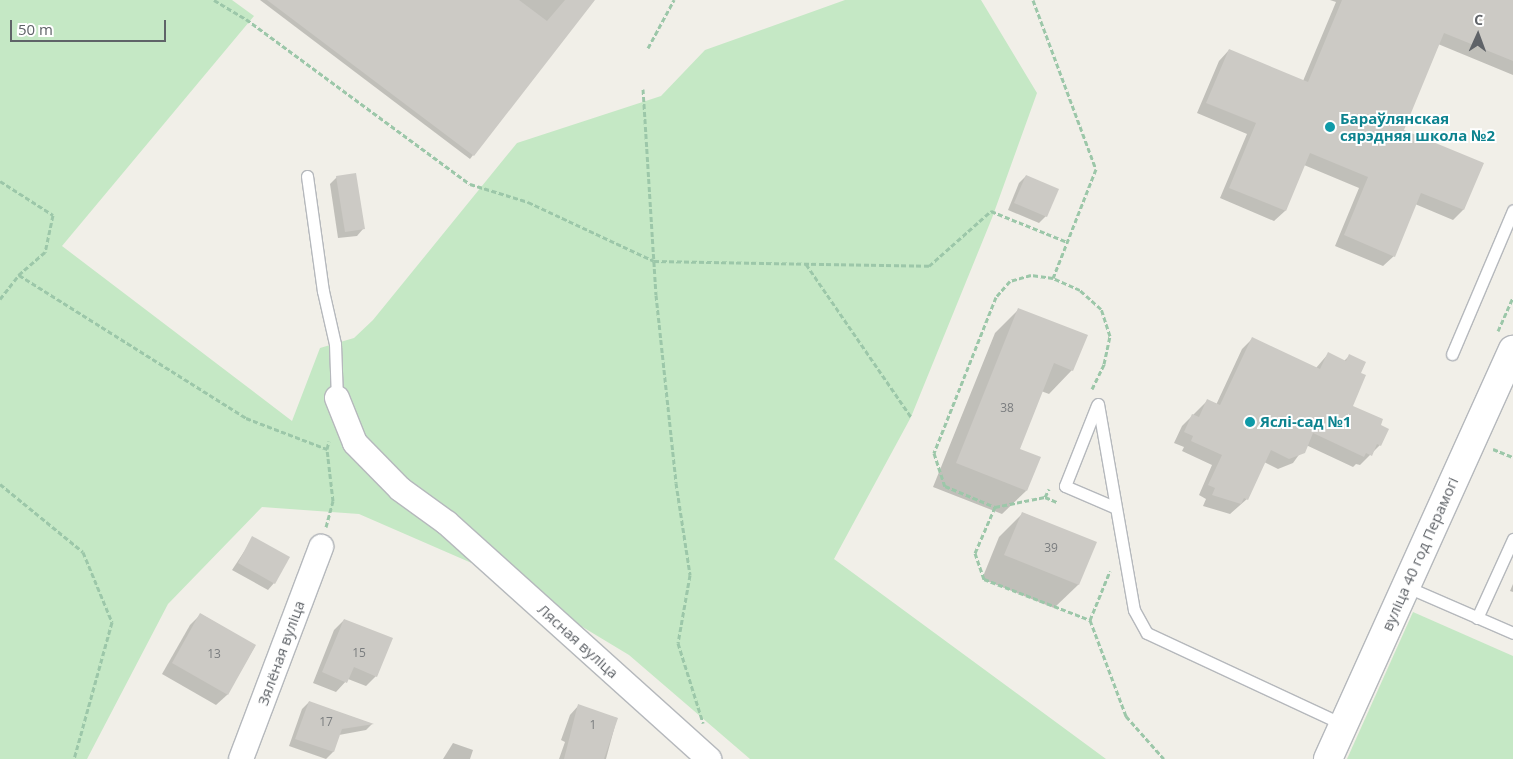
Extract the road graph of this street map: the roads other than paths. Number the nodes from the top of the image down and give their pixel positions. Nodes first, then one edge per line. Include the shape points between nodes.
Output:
1 (307, 176) dead end
2 (1513, 210) edge
3 (1513, 350) edge
4 (1452, 354) dead end
5 (337, 398) joint
6 (1114, 507) junction
7 (1513, 539) edge
8 (321, 547) road end
9 (1405, 586) junction
10 (1477, 618) junction
11 (1513, 633) edge
12 (1344, 725) junction
13 (241, 759) edge
14 (709, 759) edge
15 (1328, 759) edge

1 - 5 lane via 323,291 335,344
2 - 4 lane
3 - 9 street, вуліца 40 год Перамогі
5 - 14 street, Лясная вуліца via 355,443 400,489 447,523
6 - 6 lane via 1105,450 1098,404 1065,486
6 - 12 lane via 1134,610 1147,633
7 - 10 lane
8 - 13 street, Зялёная вуліца
9 - 10 lane
9 - 12 street, вуліца 40 год Перамогі
10 - 11 lane
12 - 15 street, вуліца 40 год Перамогі

